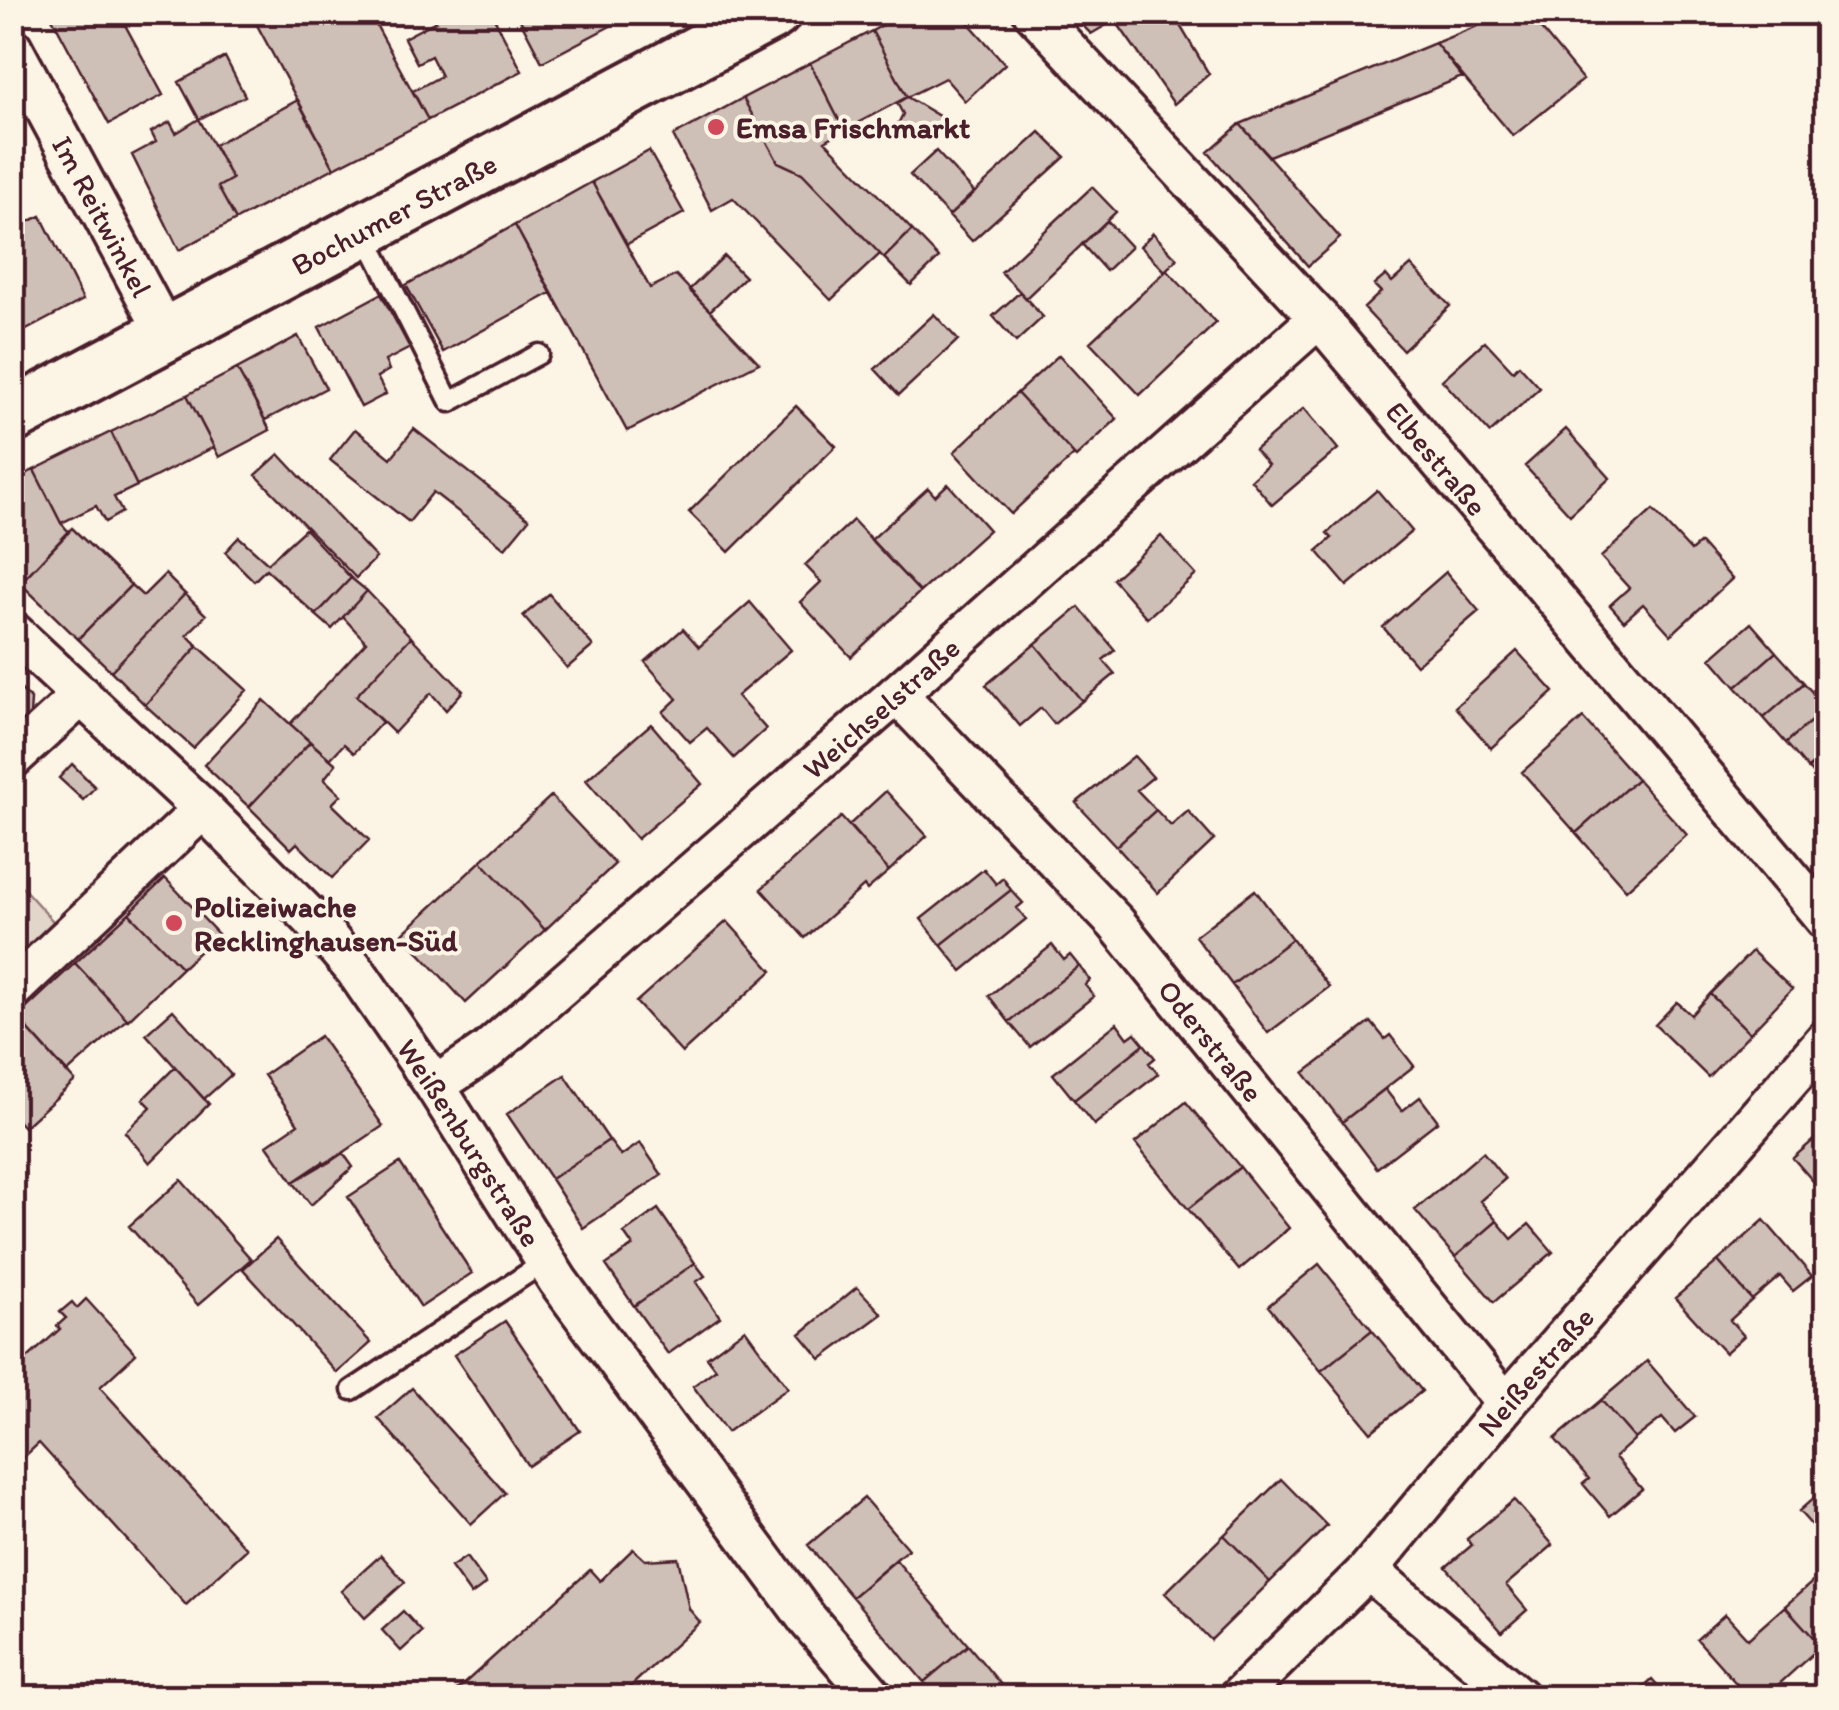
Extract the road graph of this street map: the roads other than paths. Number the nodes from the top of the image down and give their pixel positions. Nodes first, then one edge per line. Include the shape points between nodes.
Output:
1 (774, 12) edge
2 (1033, 12) edge
3 (12, 47) edge
4 (362, 229) junction
5 (1318, 318) junction
6 (166, 334) junction
7 (539, 354) dead end
8 (12, 416) edge
9 (12, 631) edge
10 (897, 694) junction
11 (82, 695) junction
12 (12, 759) edge
13 (203, 809) junction
14 (1826, 920) edge
15 (12, 990) edge
16 (1826, 1039) edge
17 (434, 1086) junction
18 (546, 1261) junction
19 (352, 1390) dead end
20 (1506, 1404) junction
21 (1368, 1570) junction
22 (875, 1698) edge
23 (1238, 1698) edge
24 (1520, 1698) edge

1 - 4 main road, Bochumer Straße
2 - 5 street, Elbestraße
3 - 6 street, Im Reitwinkel
4 - 6 main road, Bochumer Straße
4 - 7 lane via 450,402
5 - 10 street, Weichselstraße
5 - 14 street, Elbestraße
6 - 8 main road, Bochumer Straße
9 - 11 street, Weißenburgstraße
10 - 17 street, Weichselstraße via 487,1051
10 - 20 street, Oderstraße via 1116,923
11 - 12 street
11 - 13 street, Weißenburgstraße
13 - 15 street
13 - 17 street, Weißenburgstraße via 355,970
16 - 20 street, Neißestraße
17 - 18 street, Weißenburgstraße
18 - 19 lane
18 - 22 street, Weißenburgstraße via 808,1620
20 - 21 street, Neißestraße
21 - 23 street, Neißestraße
21 - 24 street

